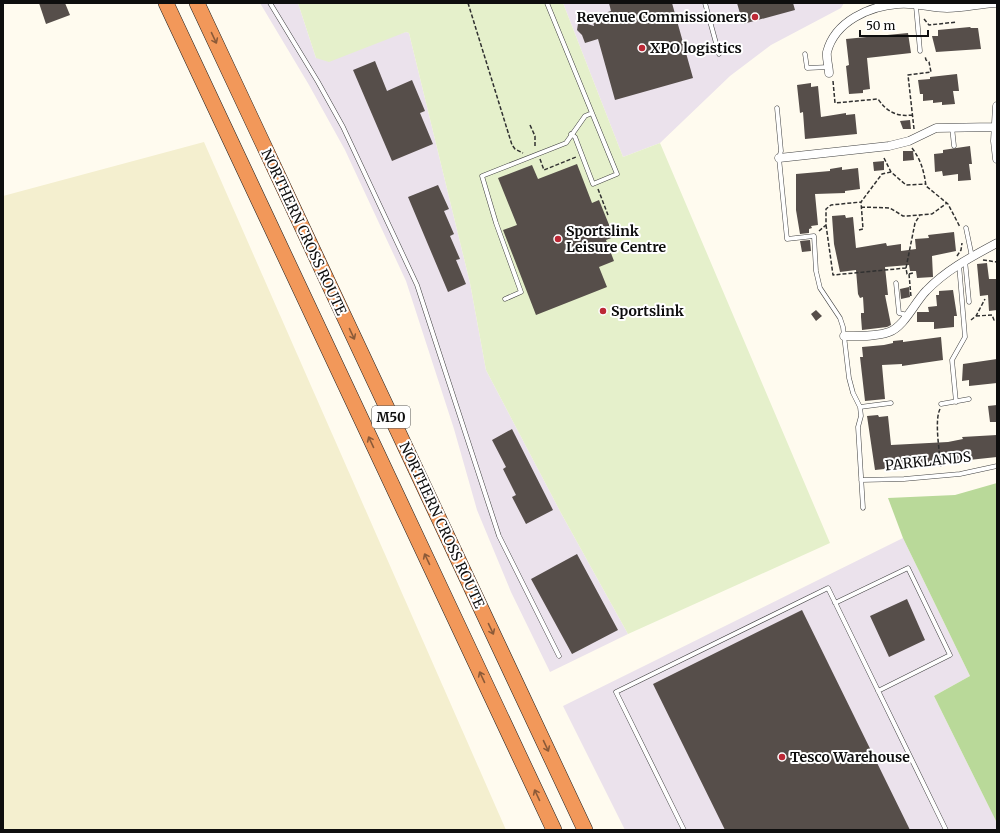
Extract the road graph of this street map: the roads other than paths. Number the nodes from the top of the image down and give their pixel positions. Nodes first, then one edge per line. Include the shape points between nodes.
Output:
1 (166, 3) edge
2 (197, 3) edge
3 (270, 3) edge
4 (546, 3) edge
5 (705, 3) edge
6 (988, 3) edge
7 (995, 3) edge
8 (916, 6) junction
9 (920, 51) dead end
10 (719, 54) dead end
11 (805, 54) dead end
12 (830, 72) joint
13 (997, 106) edge
14 (777, 108) dead end
15 (592, 113) junction
16 (952, 126) junction
17 (995, 127) junction
18 (572, 134) junction
19 (954, 146) dead end
20 (779, 158) junction
21 (997, 159) edge
22 (966, 228) dead end
23 (997, 243) edge
24 (965, 260) junction
25 (896, 283) dead end
26 (505, 299) dead end
27 (969, 302) dead end
28 (910, 312) junction
29 (844, 336) junction
30 (969, 400) dead end
31 (956, 402) junction
32 (892, 404) dead end
33 (940, 404) road end
34 (860, 407) junction
35 (997, 466) edge
36 (861, 480) junction
37 (863, 508) dead end
38 (835, 603) junction
39 (559, 656) dead end
40 (878, 691) junction
41 (554, 830) edge
42 (585, 830) edge
43 (684, 830) edge
44 (946, 830) edge

41 -> 1 highway, NORTHERN CROSS ROUTE / M50
2 -> 42 highway, NORTHERN CROSS ROUTE / M50
3 - 39 lane via 343,127 417,285 498,536
4 - 15 lane
5 - 10 lane
6 - 7 street
6 - 8 street via 948,8
8 - 9 lane
8 - 12 street via 900,4 880,7 847,22 832,39 827,54
11 - 12 lane via 807,68
13 - 17 street
14 - 20 lane via 781,151
15 - 18 lane via 585,116
15 - 18 lane via 617,174 592,184 575,136
16 - 17 street
16 - 19 lane
16 - 20 street via 936,128 889,146
17 - 21 street
18 - 26 lane via 566,143 482,176 521,292
20 - 29 lane via 787,239 814,236 816,271 820,288 840,318
22 - 24 lane
23 - 24 street
24 - 27 lane
24 - 28 street via 925,292
24 - 31 lane via 965,337 952,360
25 - 28 lane via 899,313
28 - 29 street via 890,332 879,335
29 - 34 lane via 849,378
30 - 31 lane
31 - 33 lane
32 - 34 lane
34 - 36 lane via 858,427
35 - 36 lane, PARKLANDS via 941,476
36 - 37 lane
38 - 40 lane
38 - 40 lane via 908,568 911,574 950,655
38 - 43 lane via 828,588 616,692
40 - 44 lane

